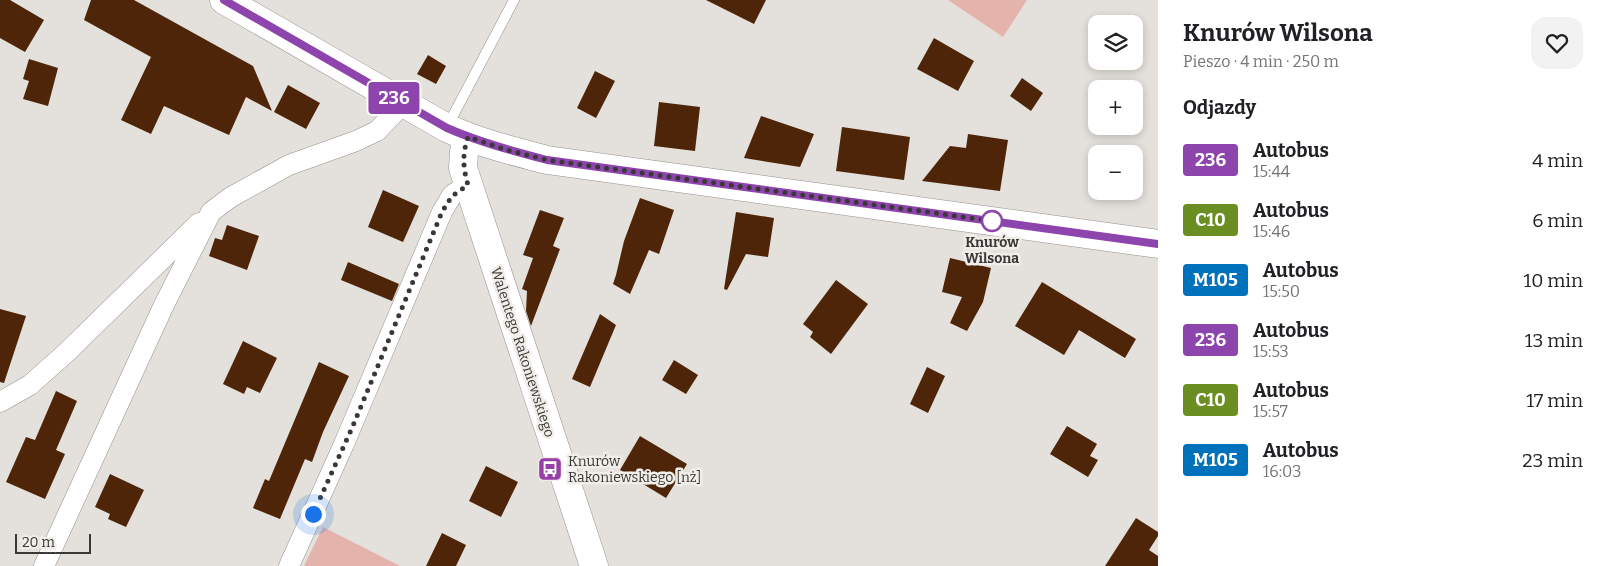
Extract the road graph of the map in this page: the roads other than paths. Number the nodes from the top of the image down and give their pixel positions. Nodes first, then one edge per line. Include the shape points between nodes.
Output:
1 (224, 0) edge
2 (514, 0) edge
3 (404, 104) junction
4 (457, 133) junction
5 (468, 185) junction
6 (211, 212) junction
7 (1158, 244) edge
8 (0, 402) edge
9 (44, 566) edge
10 (289, 566) edge
11 (594, 566) edge

1 - 3 street
2 - 4 lane
3 - 4 street
3 - 6 street via 377,131 289,166 231,197
4 - 5 street, Walentego Rakoniewskiego
4 - 7 street via 547,160
5 - 10 street via 452,196 442,212
5 - 11 street, Walentego Rakoniewskiego
6 - 8 street via 67,352 30,385
6 - 9 street via 163,307

